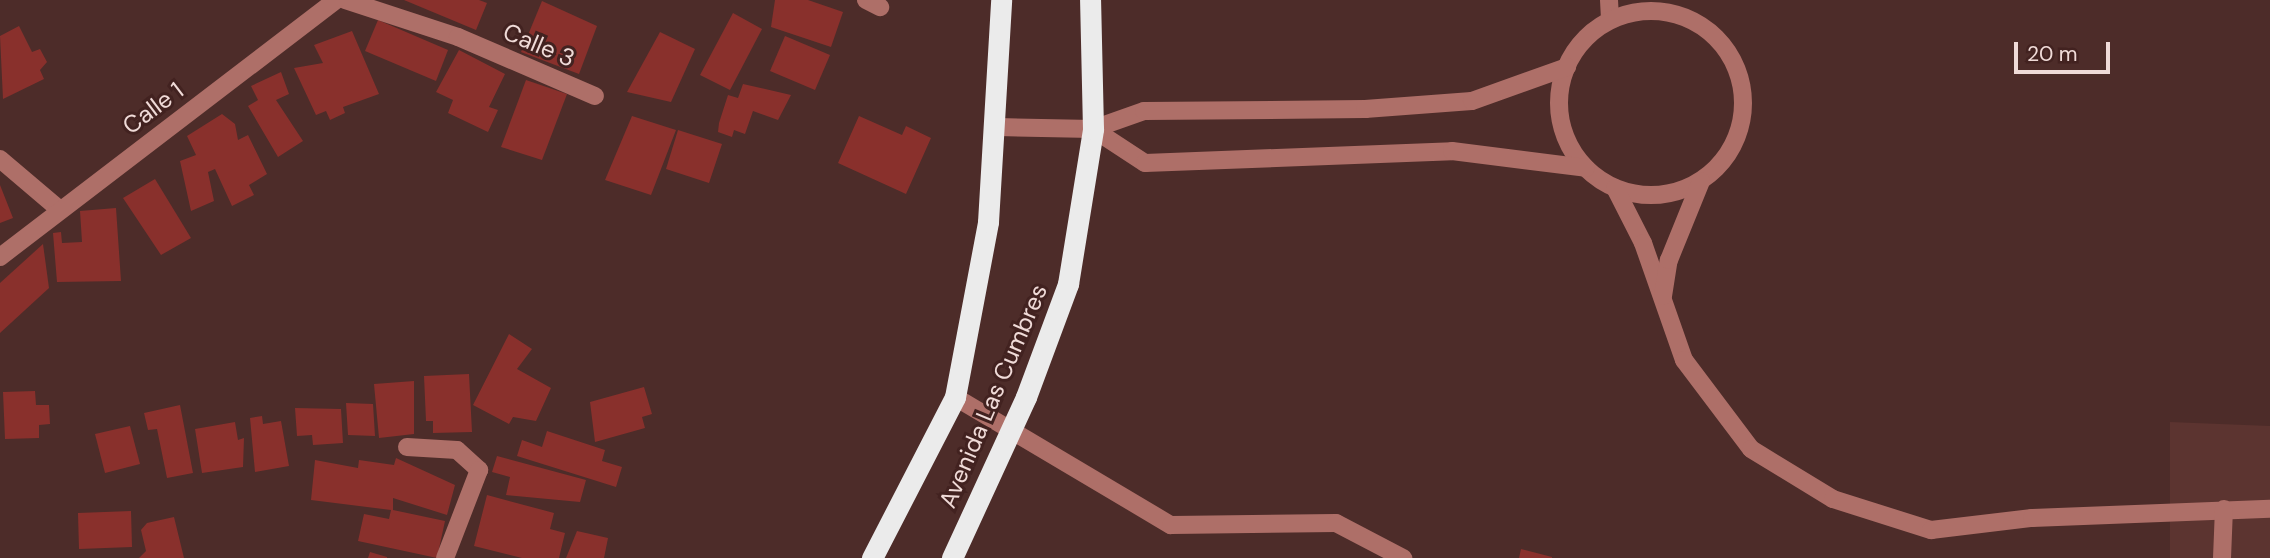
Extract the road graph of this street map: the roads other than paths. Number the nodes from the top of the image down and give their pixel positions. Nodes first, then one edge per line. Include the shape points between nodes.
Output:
1 (336, 0) edge
2 (345, 0) edge
3 (1001, 0) edge
4 (1090, 0) edge
5 (1609, 0) edge
6 (1678, 7) edge
7 (1610, 20) junction
8 (1567, 66) junction
9 (595, 96) dead end
10 (998, 127) junction
11 (1093, 129) junction
12 (0, 159) edge
13 (1586, 167) junction
14 (1701, 181) junction
15 (1615, 188) junction
16 (59, 209) junction
17 (0, 257) edge
18 (1663, 296) junction
19 (955, 397) junction
20 (1012, 431) junction
21 (407, 447) dead end
22 (2224, 509) junction
23 (2270, 509) edge
24 (445, 558) edge
25 (872, 558) edge
26 (952, 558) edge
27 (1403, 558) edge
28 (2222, 558) edge

1 - 16 street, Calle 1
2 - 9 street, Calle 3 via 458,37
3 - 10 highway, Avenida Las Cumbres
4 - 11 highway, Avenida Las Cumbres
5 - 7 street
6 - 7 street via 1632,12
6 - 14 street via 1727,49 1744,106 1723,161
7 - 8 street via 1584,39
8 - 11 street via 1472,101 1365,109 1144,111
8 - 13 street via 1561,120
10 - 11 street
10 - 19 highway, Avenida Las Cumbres via 988,222
11 - 13 street via 1146,163 1452,151
11 - 20 highway, Avenida Las Cumbres via 1068,284
12 - 16 street
13 - 15 street
14 - 15 street via 1644,195
14 - 18 street via 1669,260
15 - 18 street
16 - 17 street, Calle 1
18 - 22 street via 1684,360 1751,449 1833,499 1931,530
19 - 20 street
19 - 25 highway, Avenida Las Cumbres
20 - 26 highway, Avenida Las Cumbres
20 - 27 street via 1171,525 1336,523
21 - 24 street via 457,450 480,470
22 - 23 street
22 - 28 street

